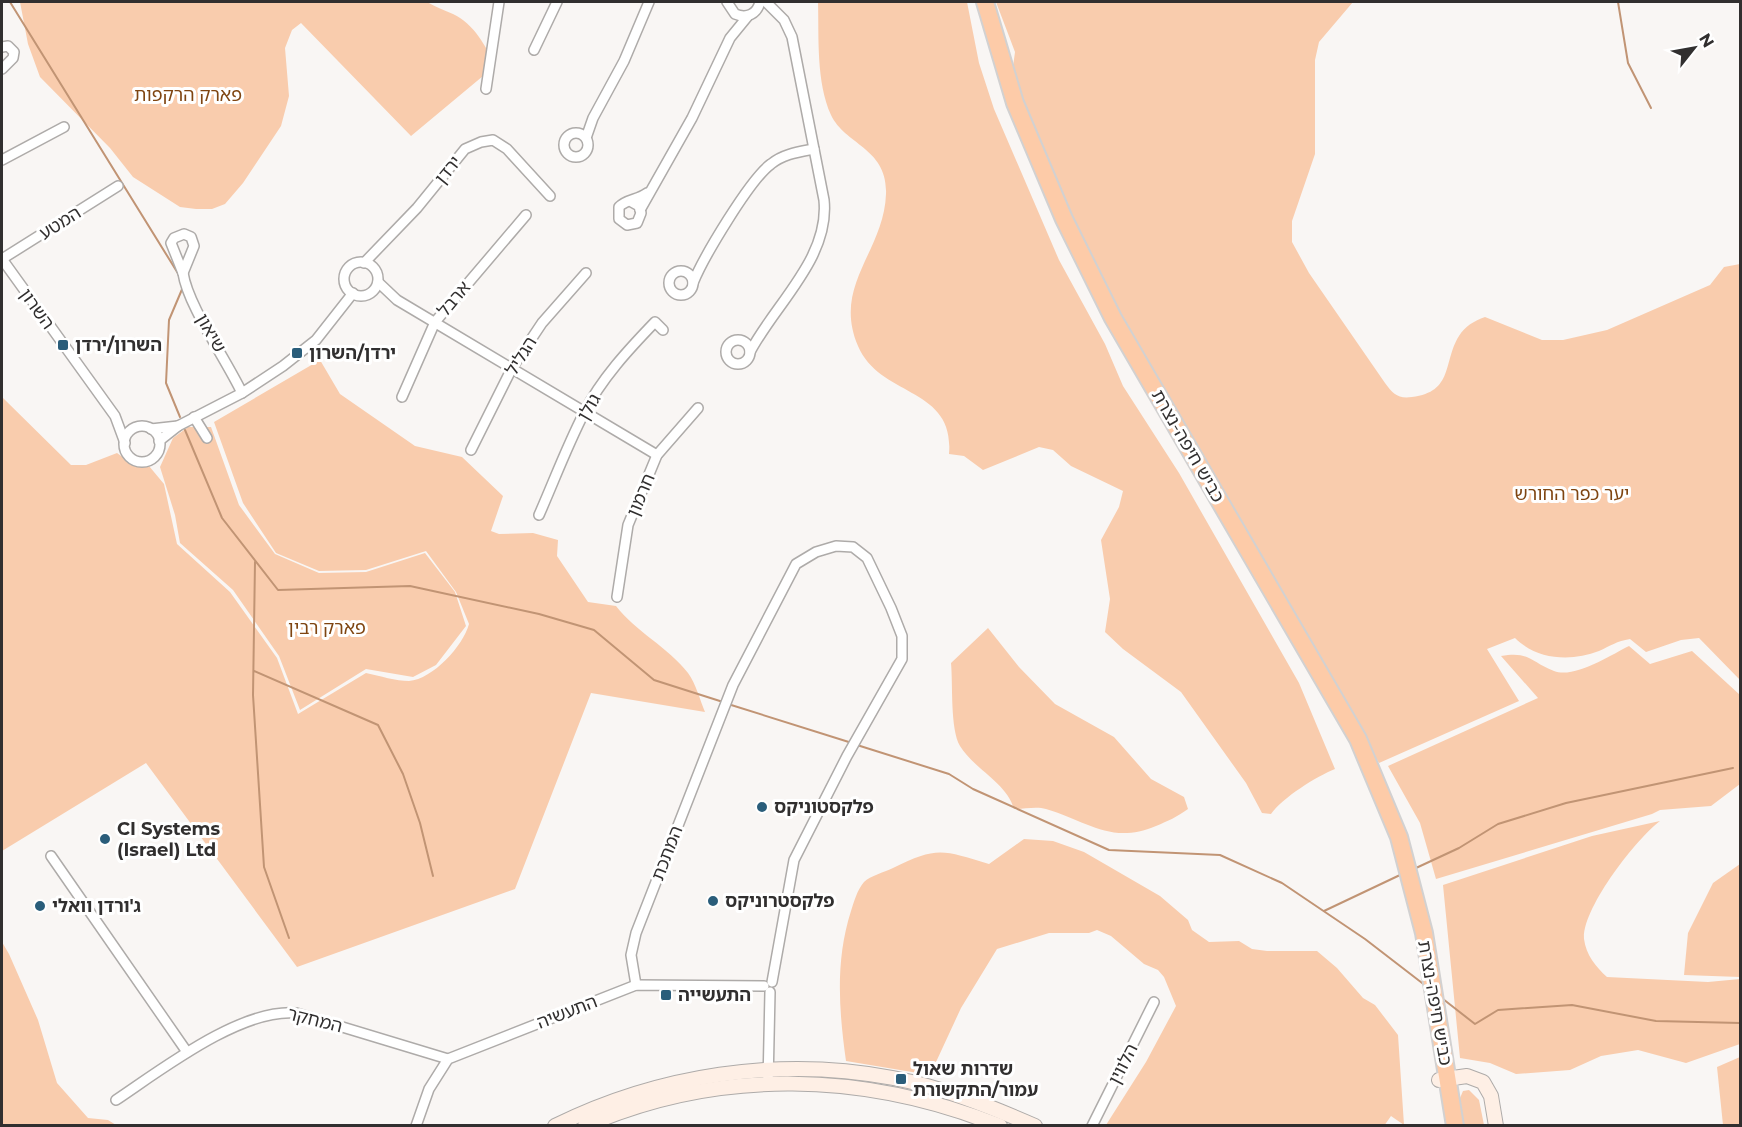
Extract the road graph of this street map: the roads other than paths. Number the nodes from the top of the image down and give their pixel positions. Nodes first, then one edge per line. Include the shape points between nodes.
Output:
1 (499, 2) edge
2 (557, 2) edge
3 (650, 2) edge
4 (760, 2) edge
5 (766, 2) edge
6 (985, 2) edge
7 (727, 4) edge
8 (751, 14) junction
9 (786, 24) junction
10 (729, 40) junction
11 (2, 47) edge
12 (534, 50) dead end
13 (2, 69) edge
14 (486, 89) dead end
15 (593, 118) junction
16 (64, 127) dead end
17 (574, 134) junction
18 (586, 138) junction
19 (814, 149) junction
20 (2, 160) edge
21 (118, 186) dead end
22 (648, 192) junction
23 (550, 196) dead end
24 (630, 201) junction
25 (640, 210) junction
26 (526, 215) dead end
27 (382, 246) junction
28 (2, 259) edge
29 (702, 262) junction
30 (364, 263) junction
31 (684, 272) junction
32 (183, 273) dead end
33 (586, 273) dead end
34 (377, 278) junction
35 (693, 283) junction
36 (353, 294) junction
37 (368, 295) junction
38 (397, 300) junction
39 (435, 322) junction
40 (762, 329) junction
41 (663, 330) dead end
42 (742, 340) junction
43 (750, 352) junction
44 (512, 368) junction
45 (242, 393) junction
46 (402, 397) dead end
47 (698, 408) dead end
48 (584, 411) junction
49 (115, 416) junction
50 (194, 417) junction
51 (178, 426) junction
52 (137, 427) junction
53 (152, 429) junction
54 (207, 438) dead end
55 (159, 441) junction
56 (124, 443) junction
57 (471, 450) dead end
58 (657, 455) junction
59 (539, 515) dead end
60 (617, 597) dead end
61 (51, 856) dead end
62 (636, 985) junction
63 (768, 986) junction
64 (1154, 1002) dead end
65 (187, 1052) junction
66 (447, 1059) junction
67 (768, 1077) junction
68 (1443, 1078) junction
69 (116, 1100) dead end
70 (416, 1125) edge
71 (555, 1125) edge
72 (585, 1125) edge
73 (1000, 1125) edge
74 (1035, 1125) edge
75 (1092, 1125) edge
76 (1446, 1125) edge
77 (1455, 1125) edge
78 (1496, 1125) edge

1 - 14 street
2 - 12 street
3 - 15 street
4 - 8 street
5 - 9 street
6 - 68 highway, כביש חיפה-נצרת via 1015,103 1064,219 1113,318 1358,739 1399,837 1424,933
7 - 8 street via 740,16
7 - 10 street
8 - 9 street via 767,12
8 - 10 street
9 - 19 street via 792,37
10 - 22 street via 688,125
11 - 13 street via 8,46 14,58
15 - 17 street
15 - 18 street
16 - 20 street
17 - 18 street
17 - 18 street via 565,142 571,156 586,152
19 - 29 street via 783,156 763,171
19 - 40 street via 825,210 821,237 810,261
21 - 28 street, המטע
22 - 24 street
22 - 25 street
23 - 27 street, ירדן via 507,149 493,140 480,142 465,149
24 - 25 street
24 - 25 street via 619,207 621,222 634,224
26 - 39 street, ארבל
27 - 30 street, ירדן
27 - 34 street
28 - 49 street, השרון
29 - 31 street
29 - 35 street
30 - 34 street via 371,265
30 - 36 street via 356,263 346,271 346,285
31 - 35 street
31 - 35 street via 670,277 672,292 685,294
32 - 45 street, שיאון via 195,306
33 - 44 street, הגליל via 542,323
34 - 37 street
34 - 38 street
36 - 37 street
36 - 45 street via 316,340
37 - 38 street
38 - 39 street
39 - 44 street
39 - 46 street, ארבל
40 - 42 street
40 - 43 street
41 - 48 street, גולן via 655,322 622,357
42 - 43 street
42 - 43 street via 726,348 728,358 742,363
44 - 48 street
44 - 57 street, הגליל
45 - 50 street
47 - 58 street, חרמון
48 - 58 street
48 - 59 street, גולן
49 - 52 street, השרון
49 - 56 street, השרון
50 - 51 street
50 - 54 street
51 - 53 street
51 - 55 street
52 - 53 street
52 - 56 street
53 - 55 street
55 - 56 street via 157,454 142,462 128,454
58 - 60 street, חרמון via 628,525
61 - 65 street
62 - 63 street, התעשיה
62 - 63 street, המתכת via 631,955 636,933 733,685 796,564 836,546 853,547 867,558 891,608 902,636 902,659 794,860
62 - 66 street, התעשיה
63 - 67 street, המתכת
64 - 75 street, הלווין
65 - 66 street, המחקר via 246,1022 281,1011 296,1012
65 - 69 street, המחקר
66 - 70 street via 429,1089
67 - 71 street via 706,1077 640,1092
67 - 72 street via 644,1105
67 - 73 street via 890,1091 963,1110
67 - 74 street via 818,1070 893,1078 967,1098
68 - 76 highway, כביש חיפה-נצרת
68 - 77 highway, כביש חיפה-נצרת
68 - 78 street via 1467,1076 1483,1082 1491,1096

